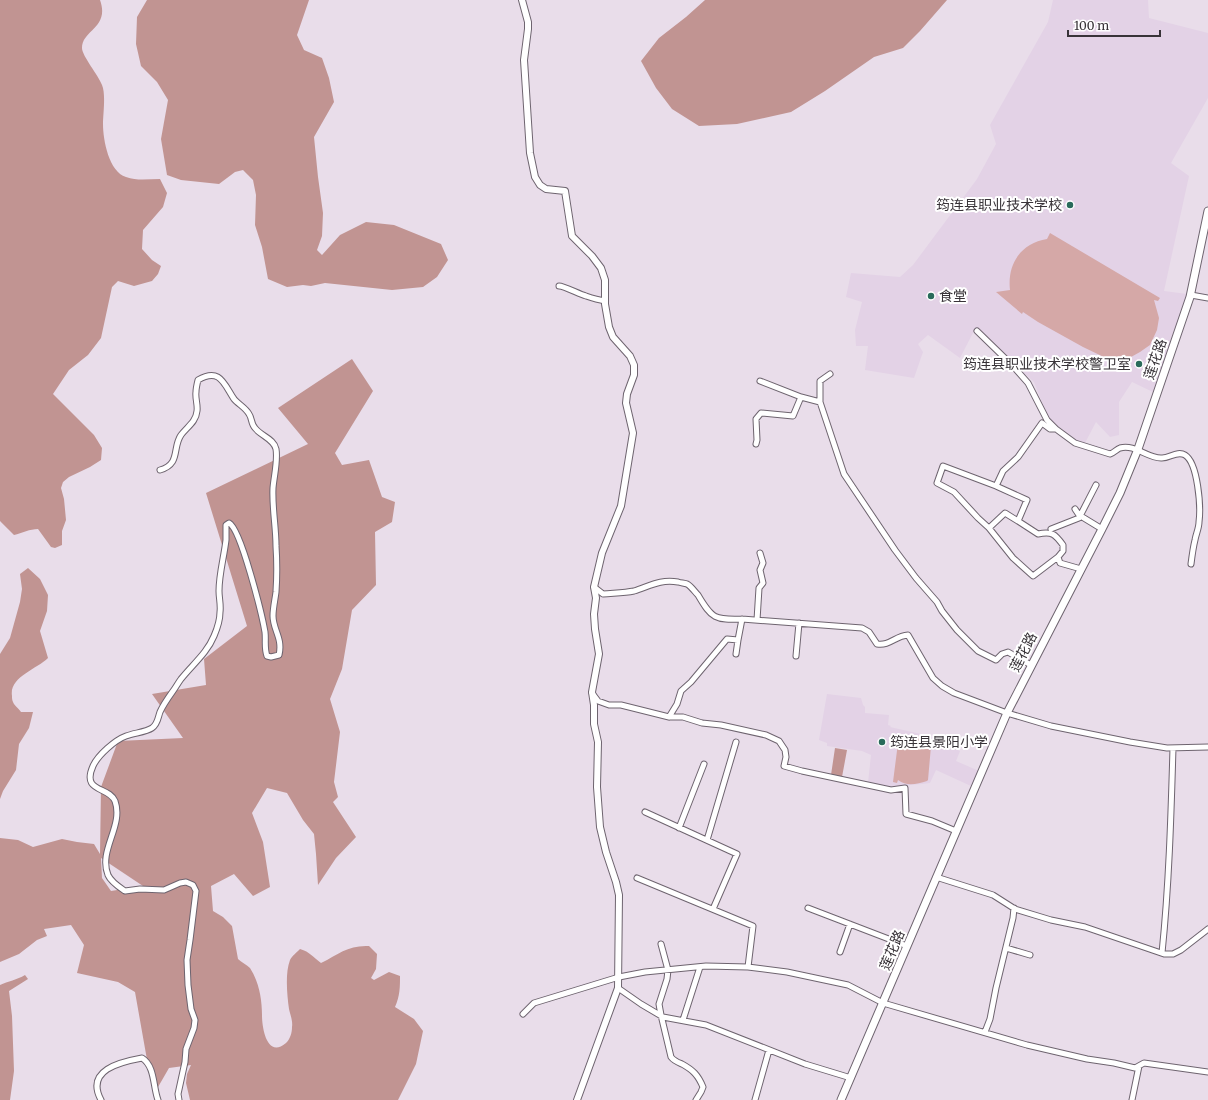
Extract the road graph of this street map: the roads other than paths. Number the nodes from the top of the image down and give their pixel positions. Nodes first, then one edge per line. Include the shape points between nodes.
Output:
1 (522, 0) edge
2 (1208, 211) edge
3 (558, 286) dead end
4 (1191, 295) junction
5 (1208, 298) edge
6 (605, 302) junction
7 (977, 331) dead end
8 (830, 374) dead end
9 (760, 381) dead end
10 (800, 397) junction
11 (820, 402) junction
12 (1056, 429) junction
13 (756, 444) dead end
14 (1138, 449) junction
15 (160, 470) dead end
16 (996, 486) junction
17 (1096, 486) dead end
18 (1075, 509) dead end
19 (1080, 516) junction
20 (1018, 521) junction
21 (989, 528) junction
22 (1051, 529) dead end
23 (1102, 529) junction
24 (760, 554) dead end
25 (1058, 557) junction
26 (1191, 564) dead end
27 (1081, 569) junction
28 (594, 587) junction
29 (742, 619) junction
30 (757, 620) junction
31 (799, 623) junction
32 (738, 640) junction
33 (736, 654) dead end
34 (796, 656) dead end
35 (1031, 665) junction
36 (592, 692) junction
37 (1006, 713) junction
38 (669, 717) junction
39 (736, 742) dead end
40 (1208, 747) edge
41 (1172, 748) junction
42 (704, 764) dead end
43 (645, 812) dead end
44 (679, 828) junction
45 (956, 831) junction
46 (707, 840) junction
47 (936, 877) junction
48 (637, 878) dead end
49 (808, 908) dead end
50 (1014, 908) junction
51 (713, 909) junction
52 (850, 924) junction
53 (1208, 929) edge
54 (661, 944) dead end
55 (907, 946) junction
56 (1006, 948) junction
57 (840, 952) dead end
58 (1162, 953) junction
59 (1030, 955) dead end
60 (700, 967) junction
61 (748, 967) junction
62 (668, 970) junction
63 (619, 977) junction
64 (618, 988) junction
65 (883, 1003) junction
66 (523, 1014) dead end
67 (661, 1015) junction
68 (683, 1020) junction
69 (985, 1032) junction
70 (769, 1050) junction
71 (1139, 1066) junction
72 (1208, 1072) edge
73 (851, 1078) junction
74 (101, 1100) edge
75 (157, 1100) edge
76 (179, 1100) edge
77 (577, 1100) edge
78 (696, 1100) edge
79 (755, 1100) edge
80 (841, 1100) edge
81 (1132, 1100) edge

1 - 6 street via 528,22 524,68 530,153 535,176 540,185 546,188 565,191 572,236 601,268 605,280
2 - 4 main road, 莲花路
3 - 6 street
4 - 5 street
4 - 14 main road, 莲花路
6 - 28 street via 613,337 630,356 634,365 634,375 626,403 633,433 621,506 602,553
7 - 12 street via 1028,383 1047,420
8 - 11 street via 820,381
9 - 10 street
10 - 11 street
10 - 13 street via 793,416 761,413 756,418
11 - 35 street via 844,474 895,550 956,630 978,651 996,660 1008,652
12 - 14 street via 1075,443 1110,454 1120,448
12 - 16 street via 1050,429 1042,423 1018,457 1003,471
14 - 23 main road, 莲花路
14 - 26 street via 1162,459 1180,453 1190,460 1197,482 1199,522
15 - 76 street via 168,468 174,461 181,435 194,420 197,411 198,380 206,376 219,377 234,399 249,414 253,426 276,448 273,489 276,591 273,617 279,638 279,655 267,656 265,651 265,633 252,580 243,549 230,522 226,525 219,592 220,612 214,636 202,656 174,689 152,728 125,736 115,742 94,764 90,775 91,782 113,797 116,803 114,830 106,852 108,876 115,884 125,891 140,888 164,890 186,882 193,885 196,891 187,960 191,1009 195,1020 186,1049
16 - 20 street via 1027,500
16 - 21 street via 944,466 937,484 954,492
17 - 19 street
18 - 19 street
19 - 22 street
19 - 23 street
20 - 21 street via 1004,513
20 - 25 street via 1038,534 1054,534 1063,545 1063,551
21 - 25 street via 1013,558 1033,576
23 - 27 main road, 莲花路
24 - 30 street via 763,563 760,570 763,583 760,588
25 - 27 street via 1060,562
27 - 35 main road, 莲花路
28 - 29 street via 603,594 632,591 658,582 688,584 713,617
28 - 36 street via 595,629 599,654
29 - 30 street
29 - 32 street
30 - 31 street
31 - 34 street
31 - 37 street via 862,628 869,632 877,644 883,645 901,636 908,636 933,678 942,686
32 - 33 street
32 - 38 street via 727,639 681,691
35 - 37 main road, 莲花路
36 - 38 street via 598,701 609,705 621,705
36 - 63 street via 598,742 597,787 600,827 619,895
37 - 41 street via 1051,726
37 - 45 main road, 莲花路
38 - 45 street via 683,717 766,735 779,742 785,750 784,766 891,790 905,788 906,814
39 - 46 street
40 - 41 street
41 - 58 street via 1170,854
42 - 44 street
43 - 44 street
44 - 46 street
45 - 47 main road, 莲花路
46 - 51 street via 737,854
47 - 50 street via 993,895
47 - 55 main road, 莲花路
48 - 51 street
49 - 52 street
50 - 56 street
50 - 58 street via 1051,920 1085,927
51 - 61 street via 753,926
52 - 55 street
52 - 57 street
53 - 58 street via 1181,950 1173,954
54 - 62 street
55 - 65 main road, 莲花路
56 - 59 street
56 - 69 street
60 - 61 street
60 - 62 street
60 - 68 street
61 - 65 street via 848,985
62 - 63 street
62 - 67 street via 660,1004
63 - 64 street
63 - 66 street via 534,1002
64 - 67 street
64 - 77 street
65 - 69 street
65 - 73 main road, 莲花路
67 - 68 street
67 - 78 street via 674,1061 697,1074 700,1079 703,1087
68 - 70 street via 706,1025
69 - 71 street via 1087,1059 1135,1068
70 - 73 street
70 - 79 street
71 - 72 street via 1144,1063
71 - 81 street
73 - 80 main road, 莲花路
74 - 75 street via 97,1089 98,1078 102,1072 121,1063 142,1058 147,1061 150,1068

